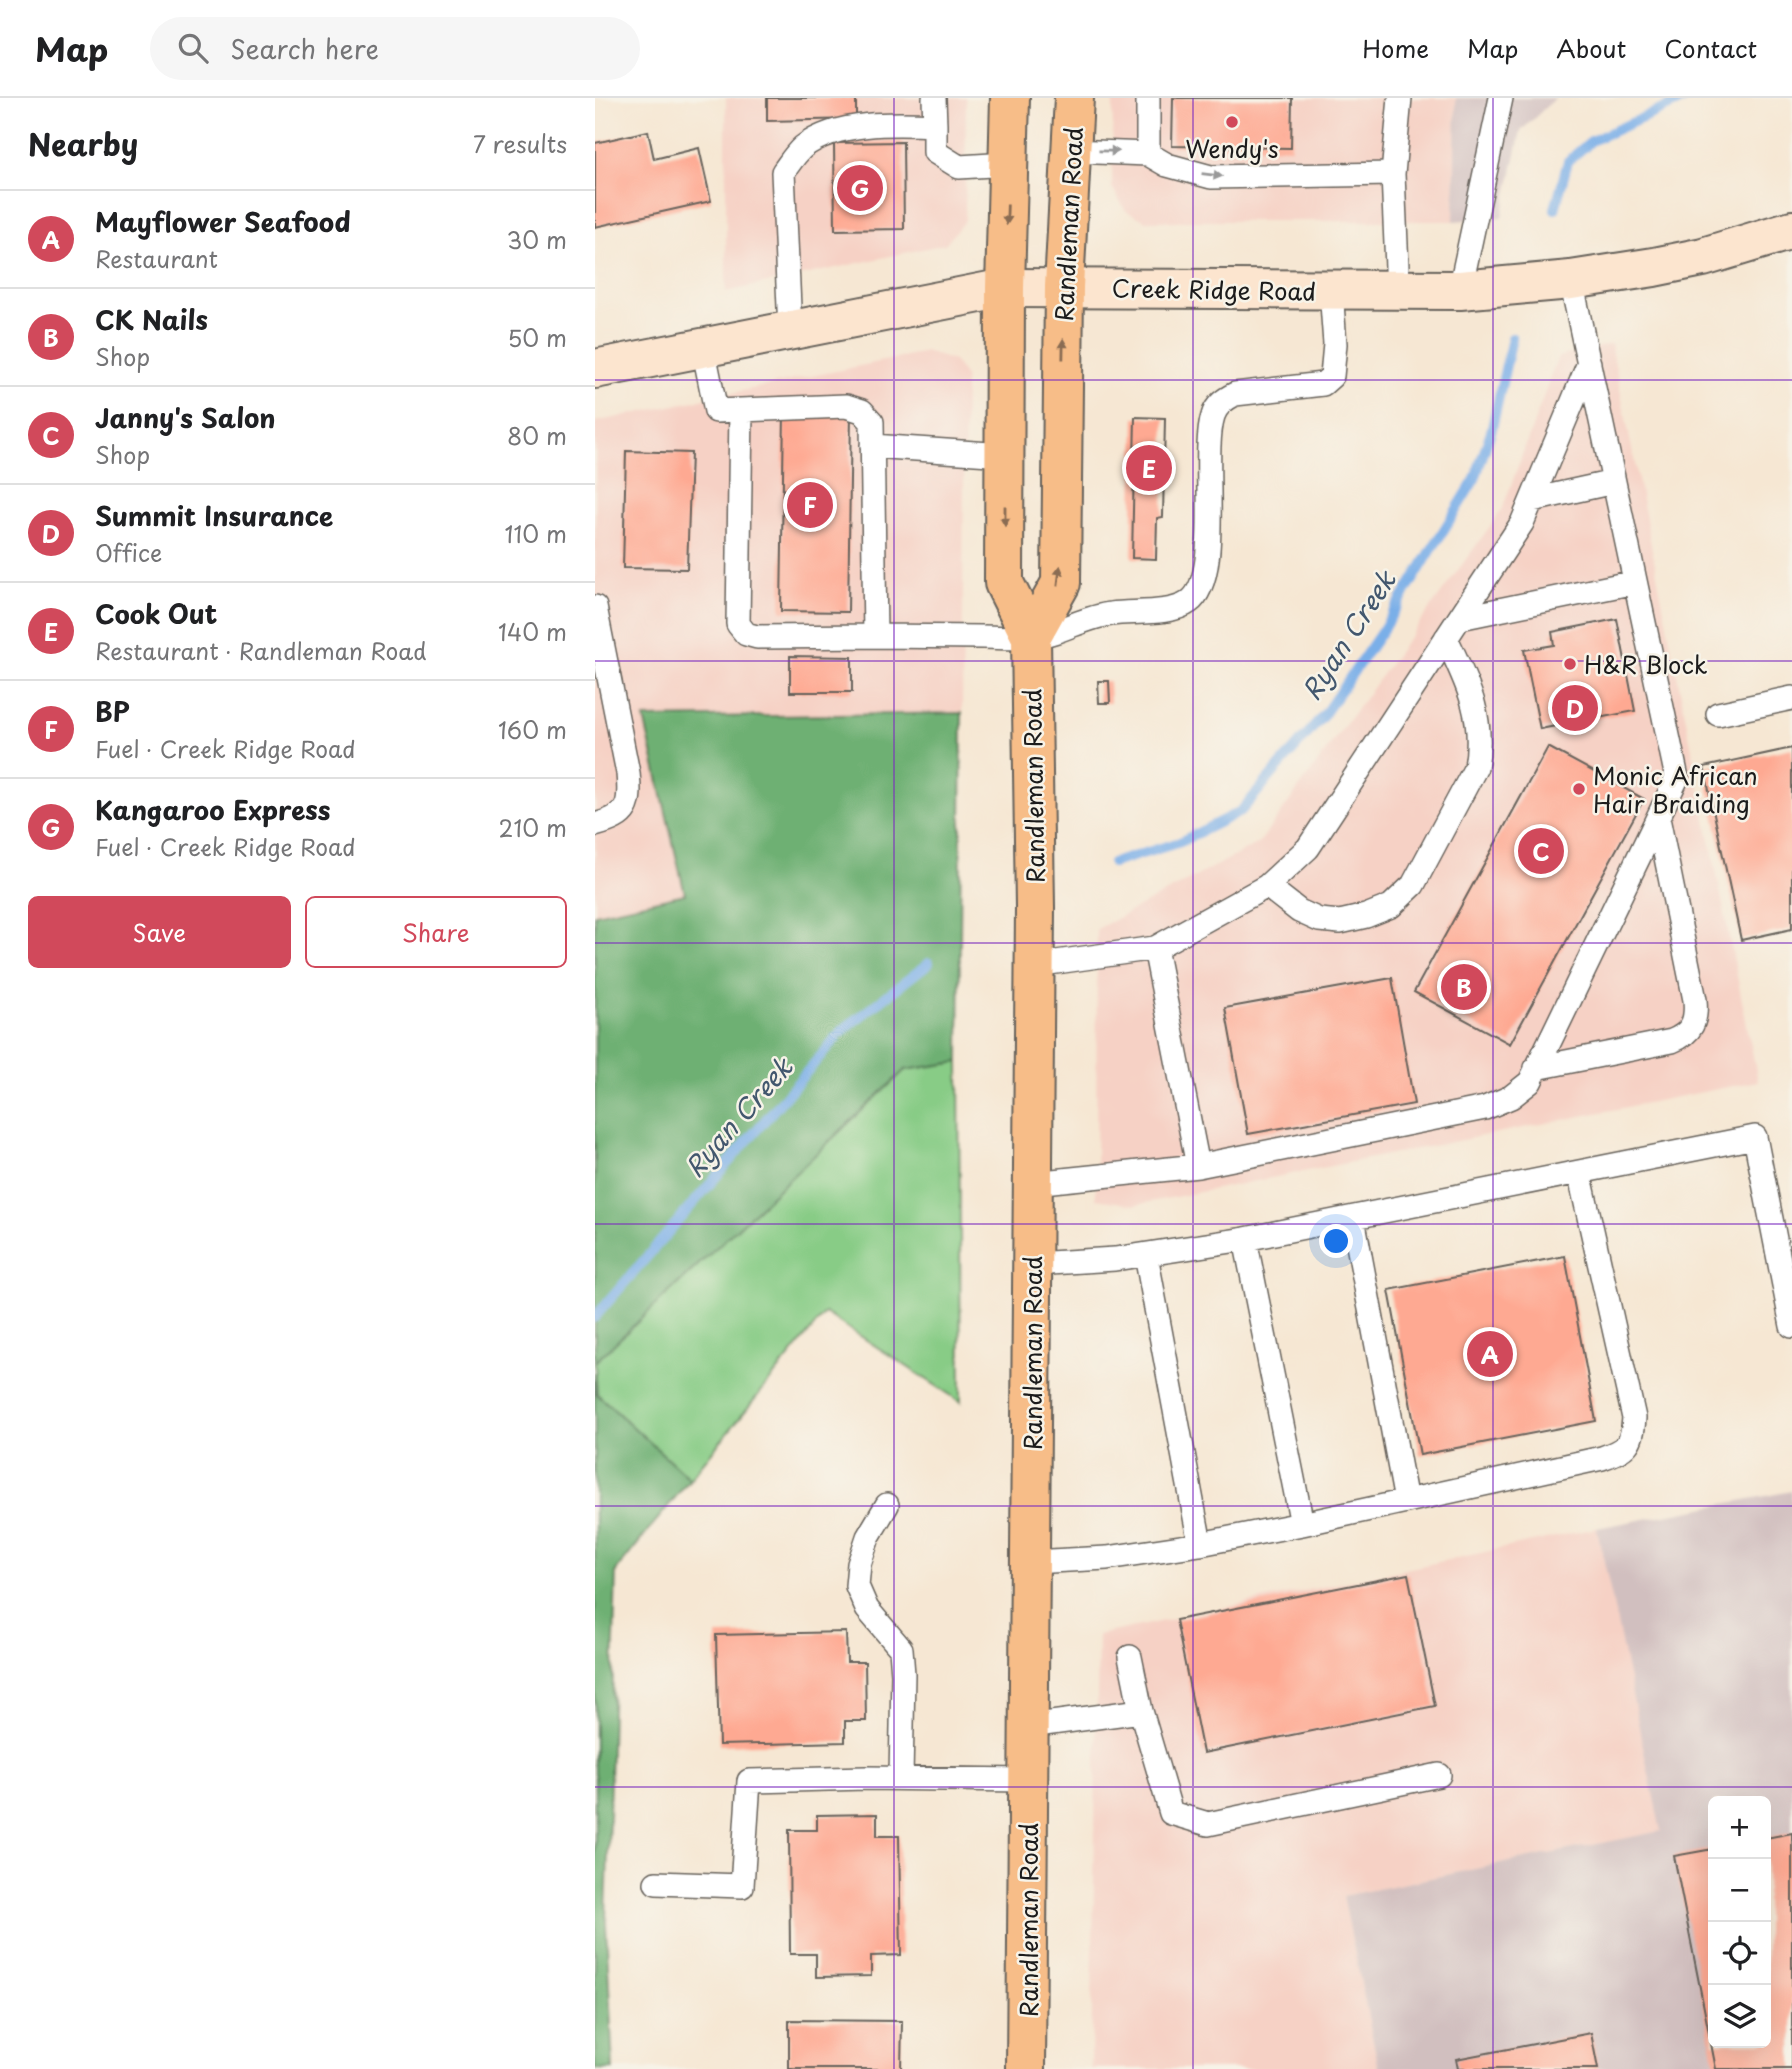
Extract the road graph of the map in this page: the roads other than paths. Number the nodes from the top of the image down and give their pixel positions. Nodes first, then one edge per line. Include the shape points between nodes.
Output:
1 (934, 98) edge
2 (1010, 98) edge
3 (1074, 98) edge
4 (1148, 98) edge
5 (1400, 98) edge
6 (1501, 98) edge
7 (935, 125) junction
8 (1070, 150) junction
9 (1148, 154) junction
10 (1008, 164) junction
11 (1393, 174) junction
12 (1792, 230) edge
13 (1571, 281) junction
14 (1064, 287) junction
15 (1005, 288) junction
16 (1331, 290) junction
17 (1460, 290) junction
18 (1398, 291) junction
19 (790, 330) junction
20 (703, 347) junction
21 (1589, 363) junction
22 (595, 369) edge
23 (741, 410) junction
24 (872, 446) junction
25 (1005, 455) junction
26 (1614, 482) junction
27 (1532, 500) junction
28 (1635, 582) junction
29 (595, 607) edge
30 (1459, 618) junction
31 (875, 636) junction
32 (1031, 637) junction
33 (1446, 638) junction
34 (1792, 698) edge
35 (1718, 714) dead end
36 (1658, 818) junction
37 (595, 825) edge
38 (1267, 886) junction
39 (1155, 948) junction
40 (1035, 964) junction
41 (1537, 1068) junction
42 (1198, 1166) junction
43 (1579, 1172) junction
44 (1033, 1182) junction
45 (1353, 1218) junction
46 (1245, 1238) junction
47 (1146, 1255) junction
48 (1033, 1264) junction
49 (1792, 1326) edge
50 (1406, 1501) junction
51 (887, 1505) dead end
52 (1302, 1524) junction
53 (1199, 1544) junction
54 (1031, 1562) junction
55 (1130, 1657) dead end
56 (1141, 1712) junction
57 (1029, 1726) junction
58 (1439, 1776) dead end
59 (901, 1778) junction
60 (1029, 1780) junction
61 (656, 1883) dead end
62 (1026, 2069) edge

1 - 7 lane
2 - 10 main road, Randleman Road
3 - 8 main road, Randleman Road
4 - 9 lane
5 - 11 lane
6 - 17 lane
7 - 10 lane via 935,152 959,167
7 - 19 lane via 889,123 834,132 801,148 783,172
8 -> 9 lane
8 - 14 main road, Randleman Road
9 -> 11 lane via 1167,165 1211,177
10 -> 15 main road, Randleman Road
11 - 18 lane
12 - 13 main road, Creek Ridge Road via 1703,257
13 - 17 main road, Creek Ridge Road
13 - 21 lane
14 - 15 main road, Creek Ridge Road
14 - 16 main road, Creek Ridge Road
32 -> 14 main road, Randleman Road via 1061,583
15 - 19 main road, Creek Ridge Road
15 - 25 main road, Randleman Road
16 - 18 main road, Creek Ridge Road
16 - 32 lane via 1332,376 1323,384 1235,394 1222,401 1213,414 1208,542 1199,592 1177,607 1083,619
17 - 18 main road, Creek Ridge Road
19 - 20 main road, Creek Ridge Road
20 - 22 main road, Creek Ridge Road
20 - 23 lane via 716,411
21 - 26 lane
21 - 27 lane
23 - 24 lane via 846,407 862,411 872,422
23 - 31 lane via 739,624 746,634 757,637
24 - 25 lane
24 - 31 lane
25 -> 32 main road, Randleman Road via 1004,583
26 - 27 lane
26 - 28 lane
27 - 30 lane via 1522,523
28 - 30 lane
28 - 36 lane via 1677,778
29 - 37 lane via 631,798 621,815
30 - 33 lane
31 - 32 lane
32 - 40 main road, Randleman Road
33 - 38 lane via 1308,848
33 - 38 lane via 1472,694 1480,744 1476,766 1413,885 1391,905 1340,922 1319,920 1299,911
34 - 35 lane
36 - 41 lane
36 - 41 lane via 1695,1000 1692,1027 1672,1041
38 - 39 lane
39 - 40 lane
39 - 42 lane
40 - 44 main road, Randleman Road
41 - 42 lane via 1530,1082 1511,1097 1485,1108
42 - 44 lane
43 - 45 lane
43 - 49 lane via 1755,1137
43 - 50 lane via 1634,1418 1632,1439 1621,1451 1602,1458
44 - 48 main road, Randleman Road
45 - 46 lane
45 - 50 lane
46 - 47 lane
46 - 52 lane
47 - 48 lane
47 - 53 lane
48 - 54 main road, Randleman Road
50 - 52 lane
51 - 59 lane via 868,1537 857,1586 867,1609 901,1649
52 - 53 lane
53 - 54 lane via 1134,1555
54 - 57 main road, Randleman Road
55 - 56 lane
56 - 57 lane
56 - 58 lane via 1171,1813 1208,1824
57 - 60 main road, Randleman Road
59 - 60 lane
59 - 61 lane via 749,1781 742,1886
60 - 62 main road, Randleman Road

